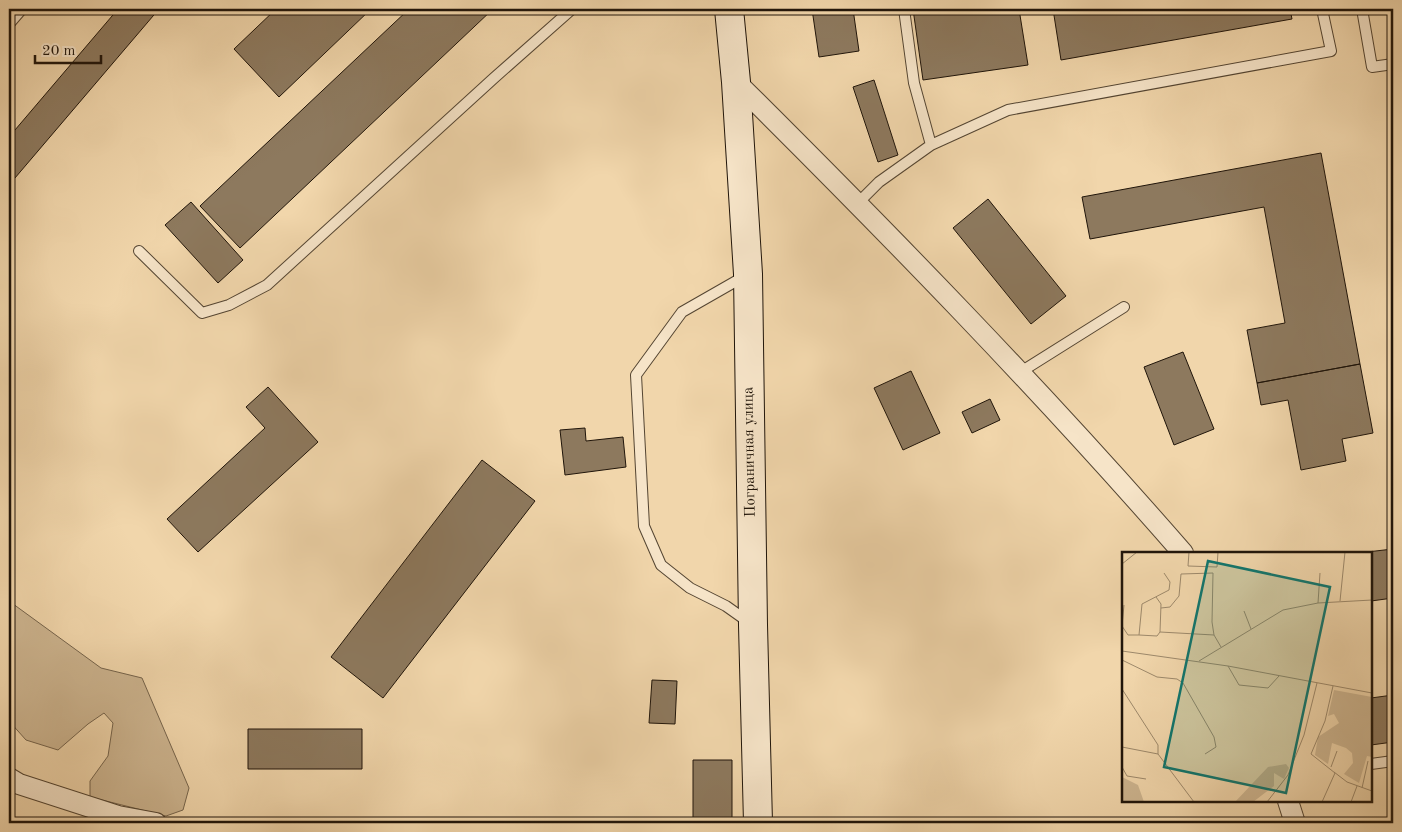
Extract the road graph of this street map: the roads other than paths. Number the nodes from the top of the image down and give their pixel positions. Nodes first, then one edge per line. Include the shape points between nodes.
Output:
1 (22, 9) edge
2 (572, 9) edge
3 (729, 9) edge
4 (904, 9) edge
5 (1322, 9) edge
6 (1362, 9) edge
7 (9, 24) edge
8 (1393, 64) edge
9 (736, 82) junction
10 (930, 145) junction
11 (858, 203) junction
12 (139, 252) dead end
13 (748, 274) junction
14 (1124, 307) dead end
15 (1019, 372) junction
16 (1183, 552) edge
17 (753, 625) junction
18 (1393, 761) edge
19 (1372, 764) edge
20 (9, 778) edge
21 (1288, 802) edge
22 (156, 823) edge
23 (758, 823) edge
24 (1295, 823) edge

1 - 7 lane
2 - 12 lane via 266,285 229,305 202,313
3 - 9 street, Пограничная улица
4 - 10 lane via 914,84
5 - 10 lane via 1332,51 1008,110
6 - 8 lane via 1372,67
9 - 11 street
9 - 13 street, Пограничная улица
10 - 11 lane via 879,182
11 - 15 street
13 - 17 street, Пограничная улица
13 - 17 lane via 682,312 636,376 644,526 661,565 690,588 726,606
14 - 15 lane
15 - 16 street
17 - 23 street, Пограничная улица
18 - 19 lane
20 - 22 street via 118,816
21 - 24 street

